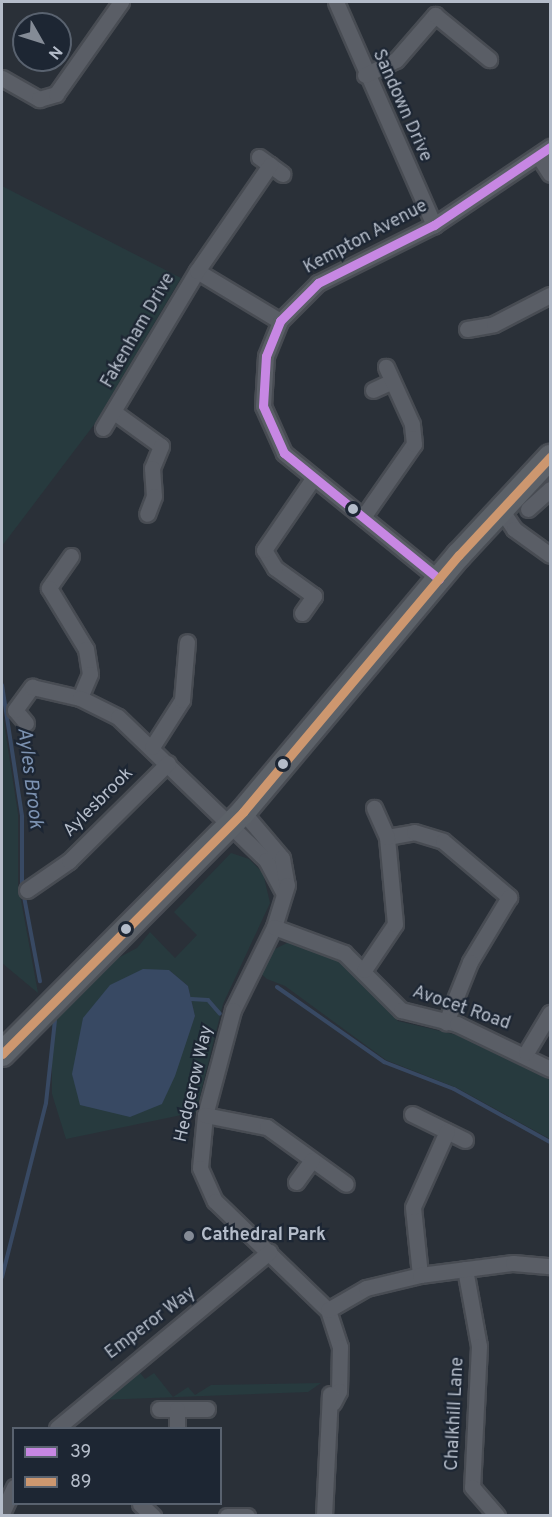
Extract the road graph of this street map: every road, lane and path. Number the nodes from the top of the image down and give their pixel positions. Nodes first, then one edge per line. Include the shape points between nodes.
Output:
1 (122, 2) edge
2 (336, 2) edge
3 (489, 59) dead end
4 (365, 75) junction
5 (2, 78) edge
6 (545, 152) edge
7 (270, 165) dead end
8 (550, 174) edge
9 (434, 225) junction
10 (197, 271) junction
11 (550, 295) edge
12 (280, 321) junction
13 (467, 329) dead end
14 (373, 390) dead end
15 (114, 411) junction
16 (103, 428) dead end
17 (550, 457) edge
18 (312, 480) junction
19 (550, 489) edge
20 (500, 508) junction
21 (528, 510) dead end
22 (147, 514) dead end
23 (363, 518) junction
24 (550, 555) edge
25 (71, 556) dead end
26 (439, 579) junction
27 (302, 613) dead end
28 (187, 642) dead end
29 (80, 698) junction
30 (26, 723) dead end
31 (152, 747) junction
32 (168, 763) junction
33 (374, 808) dead end
34 (236, 819) junction
35 (387, 837) junction
36 (27, 890) dead end
37 (274, 927) junction
38 (364, 970) junction
39 (550, 1013) edge
40 (446, 1022) junction
41 (526, 1053) junction
42 (2, 1054) edge
43 (550, 1069) edge
44 (412, 1114) dead end
45 (205, 1115) junction
46 (447, 1131) junction
47 (465, 1140) dead end
48 (312, 1160) junction
49 (296, 1182) dead end
50 (346, 1184) dead end
51 (269, 1252) junction
52 (550, 1266) edge
53 (465, 1269) junction
54 (420, 1275) junction
55 (328, 1310) junction
56 (159, 1409) dead end
57 (177, 1409) junction
58 (207, 1409) dead end
59 (59, 1427) edge
60 (177, 1427) edge
61 (12, 1491) edge
62 (2, 1513) edge
63 (226, 1515) edge
64 (247, 1515) edge
65 (324, 1515) edge
66 (497, 1515) edge

1 - 5 street via 48,99
2 - 4 street, Sandown Drive
3 - 4 street via 435,15 396,60
4 - 9 street, Sandown Drive
6 - 8 street
6 - 9 street, Kempton Avenue
7 - 10 street, Fakenham Drive
9 - 12 street, Kempton Avenue via 318,283
10 - 12 street, Fakenham Drive
10 - 15 street, Fakenham Drive
11 - 13 street via 494,324
12 - 18 street, Kempton Avenue via 266,356 263,406 284,453
14 - 23 street via 389,374 412,424 414,444
15 - 16 street, Fakenham Drive
15 - 22 street, Fakenham Drive via 161,446 152,468 154,496
17 - 20 main road
18 - 23 street, Kempton Avenue
18 - 27 street via 264,550 275,568 314,597
19 - 21 street
20 - 24 street via 514,529
20 - 26 main road
23 - 26 street, Kempton Avenue
25 - 29 street via 49,588 86,649 90,674
26 - 34 main road
28 - 31 street via 182,700
29 - 30 street via 32,687 15,710
29 - 31 street via 118,717
31 - 32 street
32 - 34 street
32 - 36 street, Aylesbrook via 69,861
33 - 35 street
34 - 37 street, Hedgerow Way via 266,860 284,894
34 - 42 main road
35 - 38 street via 395,924 389,940
35 - 40 street via 414,832 443,842 508,897 470,962
37 - 38 street, Avocet Road via 335,948
37 - 45 street, Hedgerow Way via 233,1010
38 - 40 street, Avocet Road via 392,1005 420,1018
39 - 41 street
40 - 41 street, Avocet Road
41 - 43 street, Avocet Road
44 - 46 street
45 - 48 street via 267,1127
45 - 51 street, Hedgerow Way via 199,1155 207,1190
46 - 47 street
46 - 54 street via 413,1207
48 - 49 street
48 - 50 street
51 - 55 street, Hedgerow Way
51 - 59 street, Emperor Way
52 - 53 street via 513,1263
53 - 54 street
53 - 66 street, Chalkhill Lane via 479,1346 472,1487
54 - 55 street via 366,1288
55 - 65 street, Hedgerow Way via 340,1347
56 - 57 street
57 - 58 street
57 - 60 street
61 - 62 street
63 - 64 street

